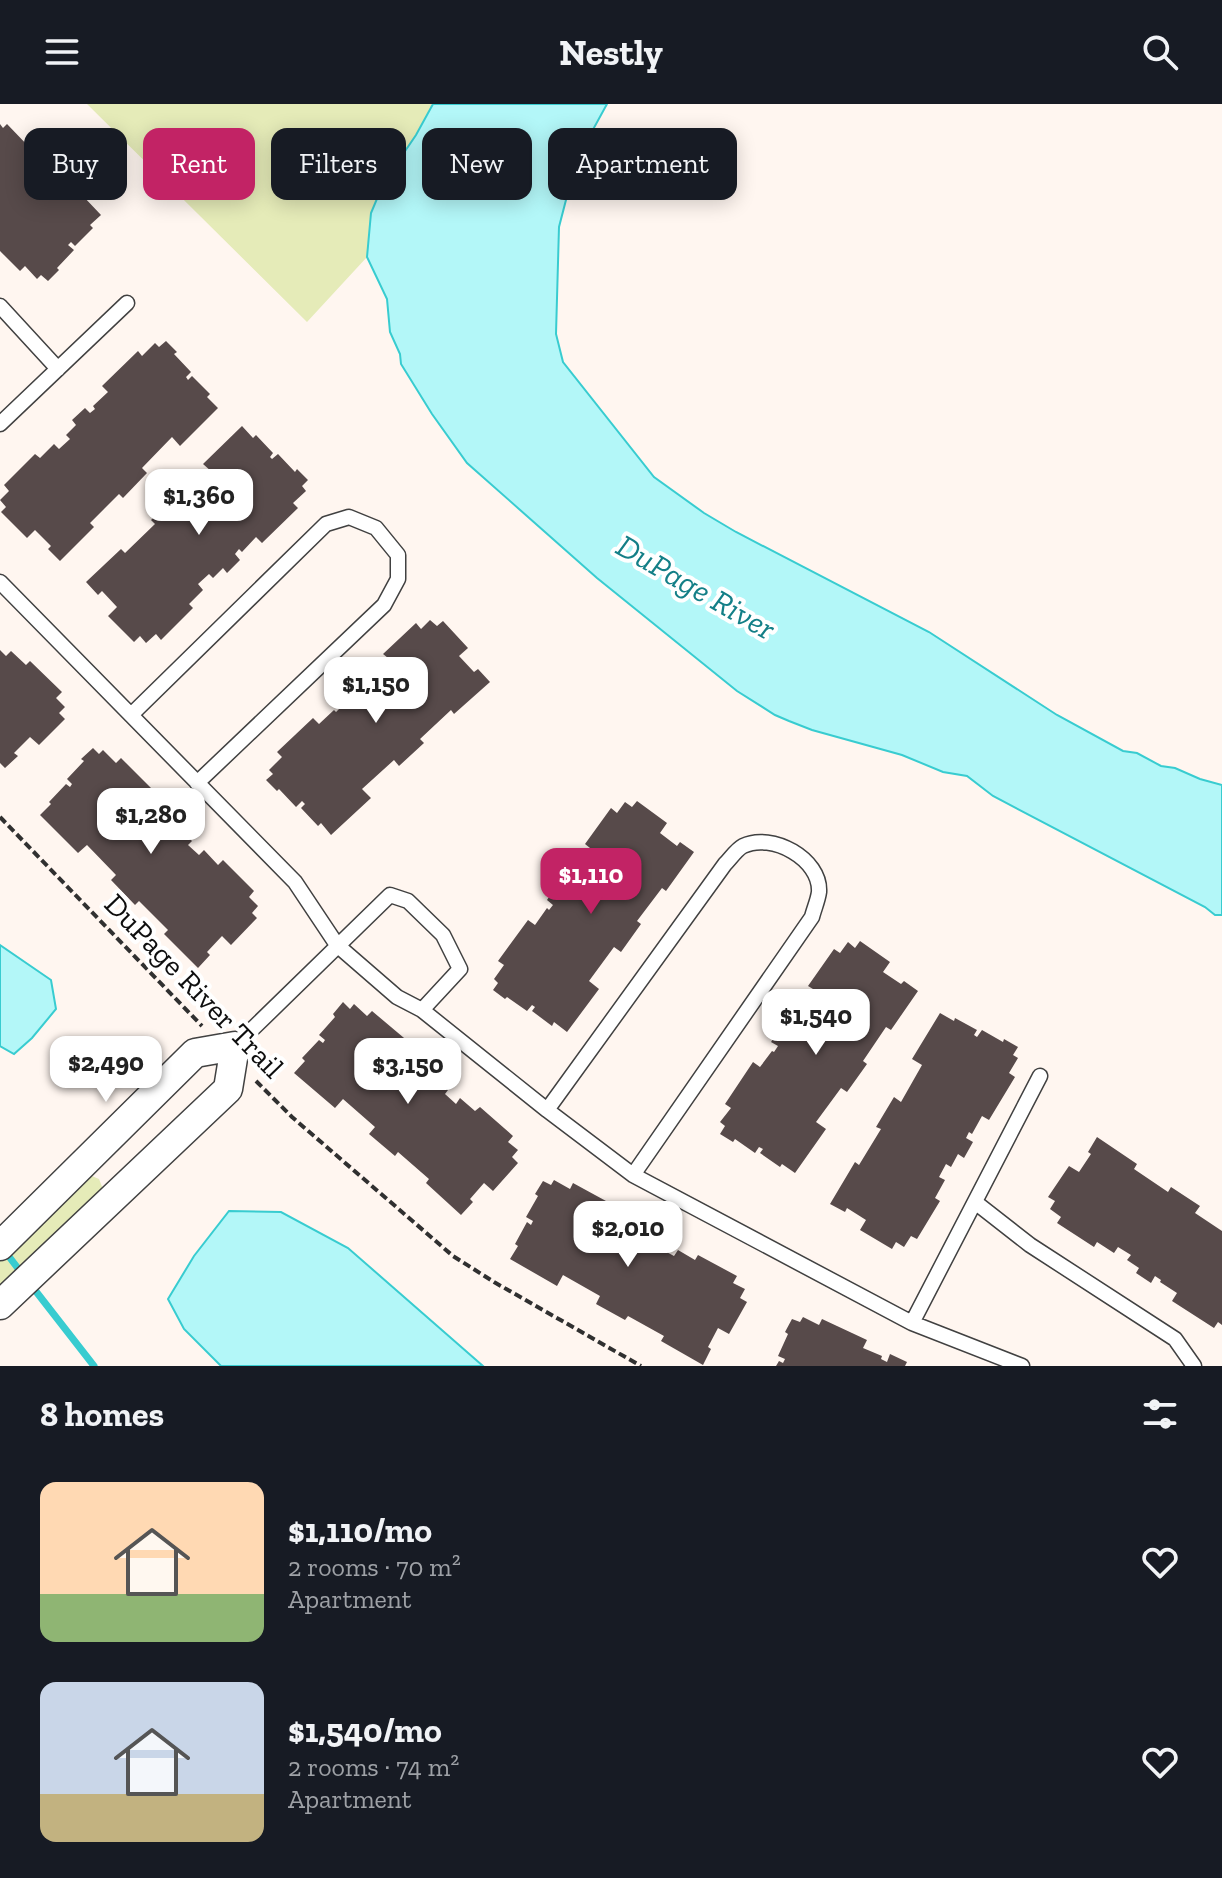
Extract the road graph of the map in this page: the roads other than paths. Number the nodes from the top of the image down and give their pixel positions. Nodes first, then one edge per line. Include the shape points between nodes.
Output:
1 (127, 303) dead end
2 (0, 306) edge
3 (58, 369) junction
4 (0, 424) edge
5 (0, 582) edge
6 (131, 715) junction
7 (197, 783) junction
8 (337, 945) junction
9 (422, 1010) junction
10 (231, 1051) junction
11 (1040, 1076) dead end
12 (547, 1110) junction
13 (633, 1175) junction
14 (975, 1202) junction
15 (6, 1239) edge
16 (7, 1298) edge
17 (912, 1323) junction
18 (1022, 1366) edge
19 (1194, 1366) edge

1 - 3 lane
2 - 3 lane
3 - 4 lane
5 - 6 lane
6 - 7 lane
6 - 7 lane via 326,524 349,517 376,528 398,555 398,579 384,605
7 - 8 lane via 295,882
8 - 9 lane via 397,997
8 - 9 lane via 390,895 408,901 443,935 460,969
8 - 10 lane
9 - 12 lane
10 - 15 street via 195,1053
10 - 16 street via 228,1089
11 - 14 lane
12 - 13 lane
12 - 13 lane via 725,864 743,846 768,841 791,850 812,867 819,890 812,917
13 - 17 lane
14 - 17 lane
14 - 19 lane via 1030,1245 1175,1339
17 - 18 lane

